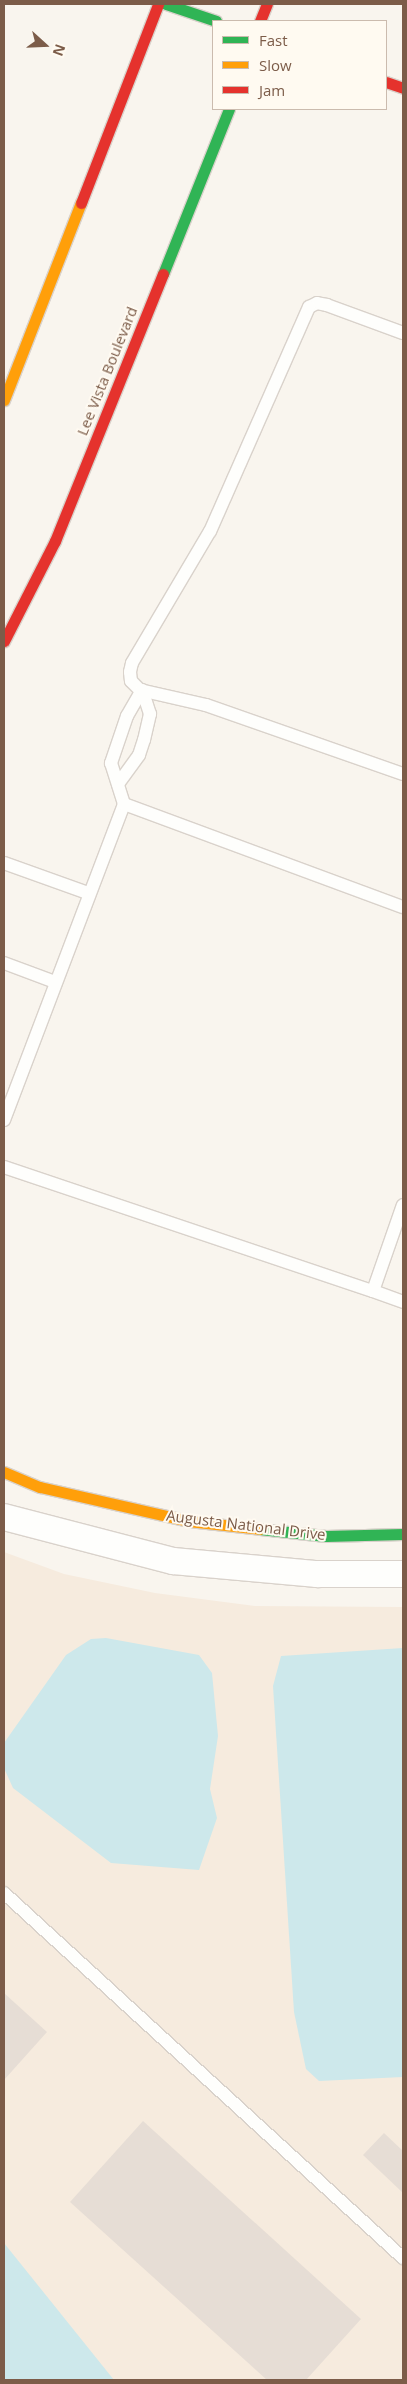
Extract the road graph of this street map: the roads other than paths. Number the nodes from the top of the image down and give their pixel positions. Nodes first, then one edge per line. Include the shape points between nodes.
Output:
1 (158, 4) edge
2 (166, 4) edge
3 (267, 4) edge
4 (213, 20) edge
5 (260, 20) edge
6 (387, 82) edge
7 (403, 88) edge
8 (229, 110) edge
9 (403, 333) edge
10 (4, 400) edge
11 (4, 641) edge
12 (142, 690) junction
13 (403, 774) edge
14 (118, 784) junction
15 (124, 804) junction
16 (4, 863) edge
17 (88, 893) junction
18 (403, 907) edge
19 (4, 963) edge
20 (55, 982) junction
21 (4, 1120) edge
22 (4, 1167) edge
23 (403, 1204) edge
24 (373, 1291) junction
25 (403, 1302) edge
26 (4, 1472) edge
27 (4, 1518) edge
28 (403, 1534) edge
29 (403, 1574) edge
30 (4, 1893) edge
31 (403, 2258) edge

1 - 10 street
2 - 4 street
3 - 5 street
6 - 7 street
8 - 11 street, Lee Vista Boulevard via 55,541
9 - 12 lane via 327,305 317,304 305,313 210,531 132,664 131,681
12 - 13 lane via 206,705
12 - 14 lane via 127,716 111,763
12 - 14 lane via 150,714 144,740
14 - 15 lane
15 - 17 lane
15 - 18 lane
16 - 17 lane
17 - 20 lane
19 - 20 lane
20 - 21 lane
22 - 24 lane
23 - 24 lane
24 - 25 lane
26 - 28 street, Augusta National Drive via 40,1487 188,1520 326,1536
27 - 29 street via 174,1561 317,1574
30 - 31 lane

